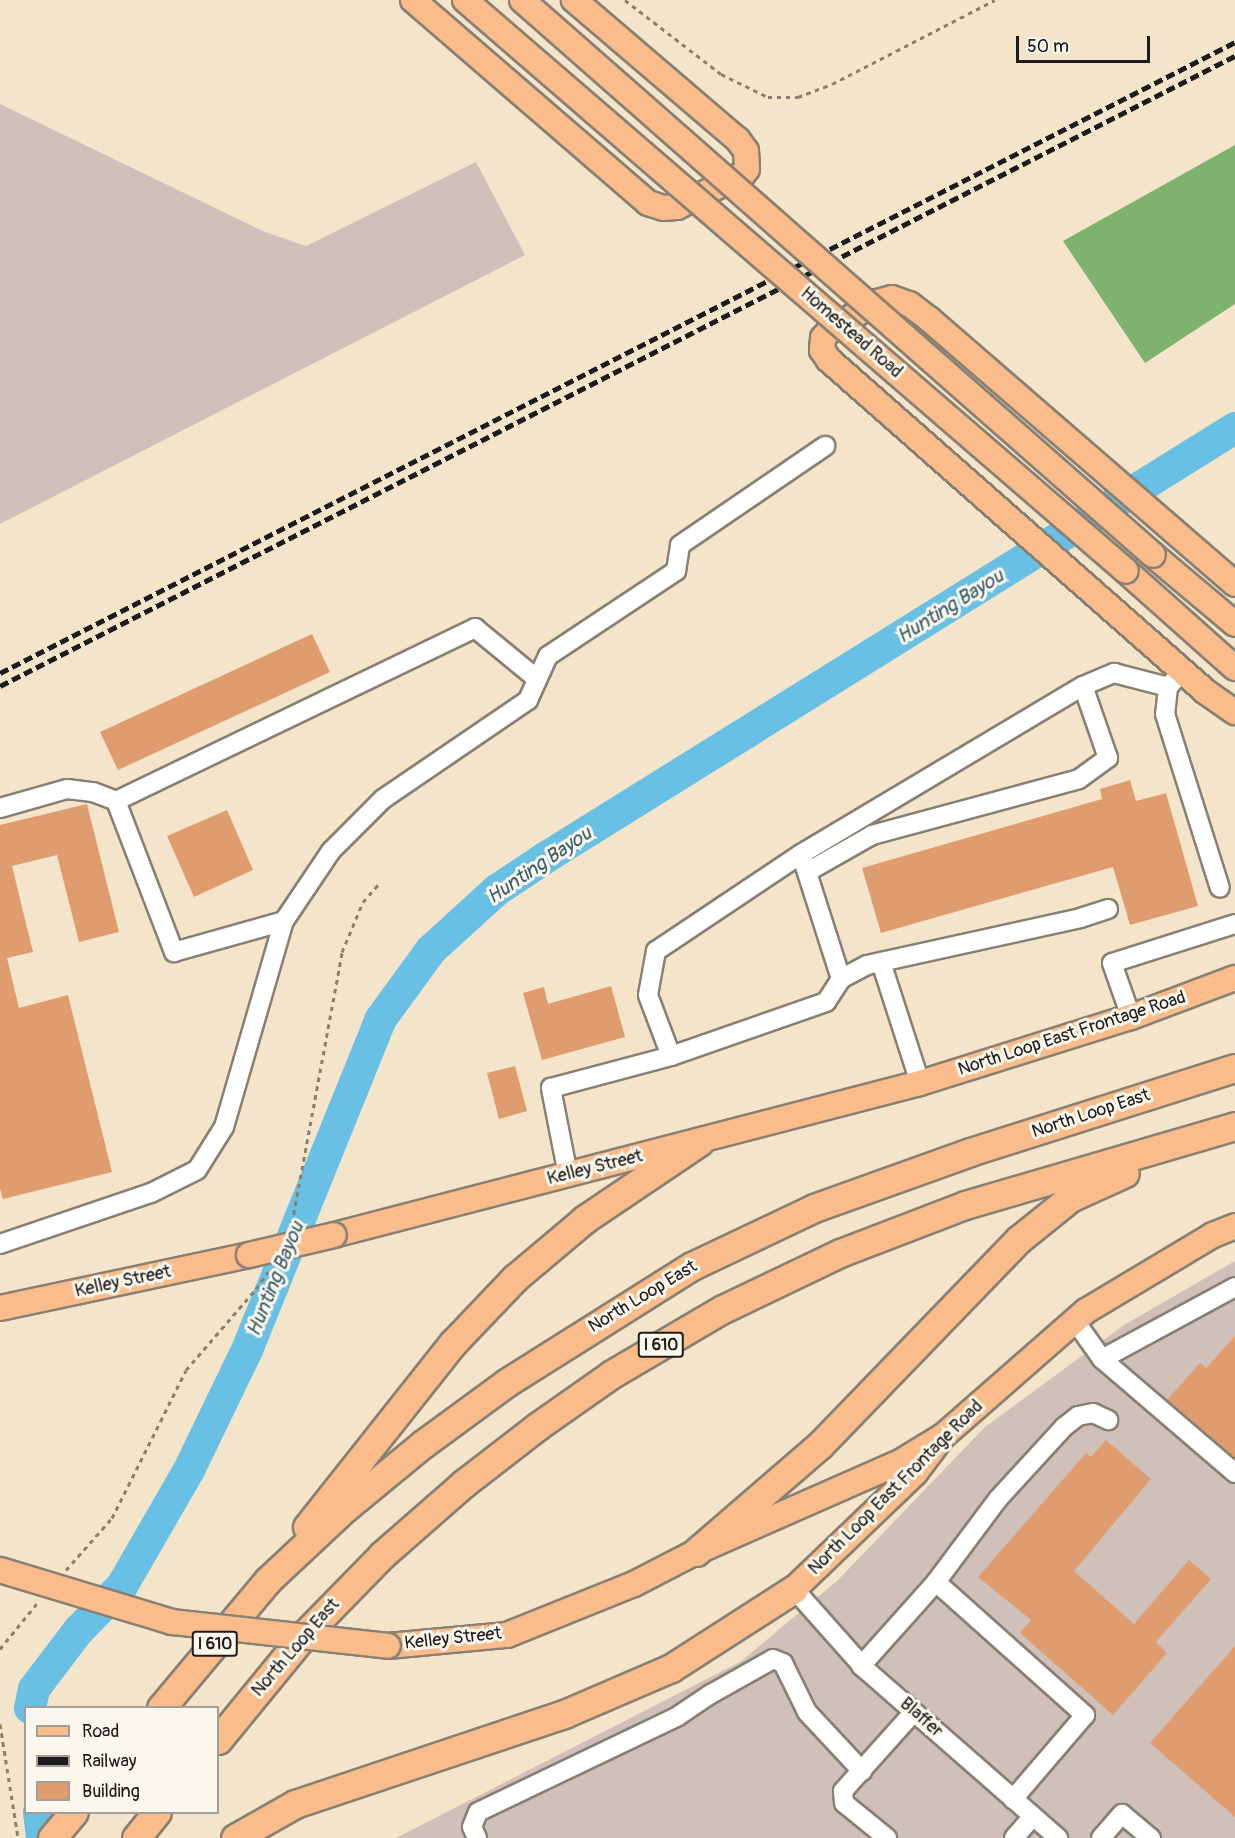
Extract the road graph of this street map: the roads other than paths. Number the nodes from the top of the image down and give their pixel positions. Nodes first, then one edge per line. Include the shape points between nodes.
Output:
1 (413, 0) edge
2 (465, 0) edge
3 (522, 0) edge
4 (574, 0) edge
5 (825, 446) dead end
6 (1235, 584) edge
7 (1235, 624) edge
8 (1235, 669) edge
9 (1175, 679) junction
10 (537, 680) junction
11 (1083, 686) junction
12 (1235, 712) edge
13 (116, 801) junction
14 (0, 808) edge
15 (801, 854) junction
16 (807, 872) junction
17 (1220, 888) dead end
18 (1108, 909) dead end
19 (284, 921) junction
20 (1235, 924) edge
21 (881, 962) junction
22 (1235, 978) edge
23 (841, 979) junction
24 (1131, 1017) junction
25 (671, 1056) junction
26 (1235, 1068) edge
27 (920, 1083) junction
28 (1226, 1129) edge
29 (699, 1142) junction
30 (568, 1175) junction
31 (1235, 1226) edge
32 (0, 1244) edge
33 (1235, 1287) edge
34 (0, 1308) edge
35 (1075, 1321) junction
36 (1102, 1359) junction
37 (1108, 1420) dead end
38 (943, 1436) junction
39 (1235, 1473) edge
40 (696, 1552) junction
41 (0, 1570) edge
42 (268, 1580) junction
43 (936, 1582) junction
44 (794, 1589) junction
45 (861, 1666) junction
46 (162, 1706) edge
47 (914, 1712) junction
48 (219, 1739) edge
49 (862, 1771) junction
50 (1013, 1799) junction
51 (72, 1814) edge
52 (155, 1814) edge
53 (1033, 1816) junction
54 (52, 1838) edge
55 (136, 1838) edge
56 (235, 1838) edge
57 (477, 1838) edge
58 (887, 1838) edge
59 (1014, 1838) edge
60 (1058, 1838) edge
61 (1101, 1838) edge
62 (1150, 1838) edge

1 - 4 main road via 648,203 677,207 743,174 747,169 746,151 738,140
2 - 8 main road, Homestead Road, bridge
3 - 7 main road, Homestead Road, bridge
5 - 10 street via 680,545 676,571 548,656
6 - 9 main road via 909,304 892,298 877,302 831,329 824,338 822,350 829,360 1103,601
9 - 11 street via 1114,673
9 - 12 main road
9 - 17 street via 1165,714
10 - 13 street via 475,628
10 - 19 street via 528,700 383,799 331,851
11 - 15 street
11 - 16 street via 1108,758 1079,779 872,835
13 - 14 street via 93,792 67,789
13 - 19 street via 174,952
15 - 16 street
15 - 25 street via 656,951 648,995
16 - 23 street
18 - 21 street
19 - 32 street via 224,1127 197,1170 151,1193
20 - 24 street via 1112,963
21 - 23 street
21 - 27 street
22 - 24 main road, North Loop East Frontage Road
23 - 25 street via 826,1002
24 - 27 main road, North Loop East Frontage Road
25 - 30 street via 551,1088
26 - 42 highway, North Loop East / I 610 via 970,1152 837,1200 692,1266 516,1376 423,1444 345,1508
27 - 29 main road, North Loop East Frontage Road
28 - 40 highway via 1070,1198 1017,1240 820,1445
28 - 48 highway, North Loop East / I 610 via 965,1205 840,1253 723,1309 612,1374 463,1484 382,1555 304,1635
29 - 30 main road, Kelley Street
29 - 42 highway via 585,1219 515,1278 453,1343 338,1485
30 - 34 main road, Kelley Street, bridge via 334,1236
31 - 35 main road, North Loop East Frontage Road
33 - 36 street
35 - 36 street
35 - 38 main road, North Loop East Frontage Road
36 - 39 street
37 - 43 street via 1093,1413 1078,1416 1064,1427 999,1498
38 - 40 main road, Kelley Street via 902,1461
38 - 44 main road, North Loop East Frontage Road via 915,1473
40 - 41 main road, Kelley Street, bridge via 634,1584 507,1635 388,1646 172,1622
42 - 46 highway, North Loop East / I 610
43 - 45 street
43 - 50 street via 1084,1715
44 - 45 street, Blaffer
44 - 56 highway via 671,1668 564,1714 295,1804
45 - 47 street, Blaffer
47 - 49 street
47 - 50 street, Blaffer
49 - 57 street via 807,1712 783,1663 773,1659 678,1716 478,1812 472,1827
49 - 58 street via 843,1791 844,1803
50 - 53 street, Blaffer
51 - 54 highway
52 - 55 highway
53 - 59 street
53 - 60 street, Blaffer
61 - 62 street via 1122,1814

